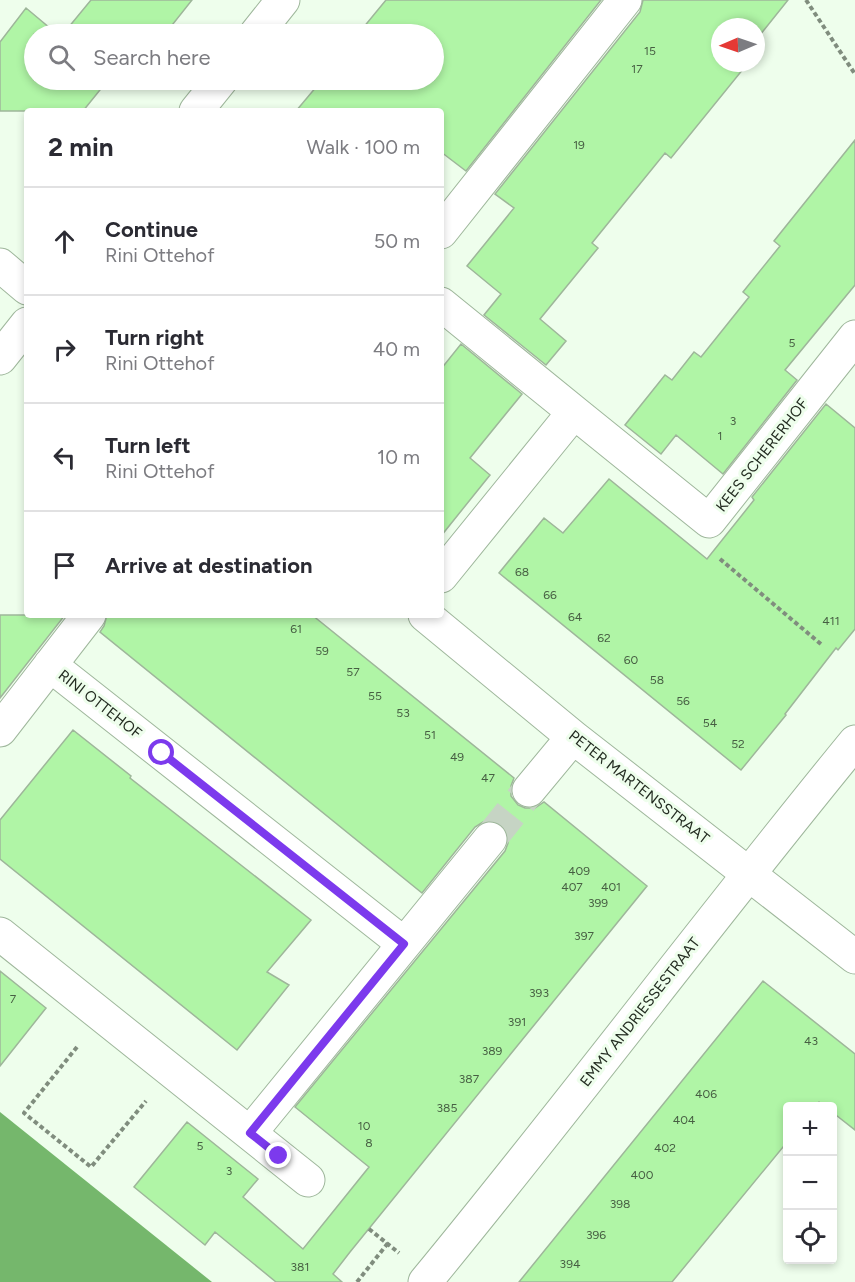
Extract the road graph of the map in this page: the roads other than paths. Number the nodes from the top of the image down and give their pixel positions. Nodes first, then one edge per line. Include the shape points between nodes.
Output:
1 (283, 0) edge
2 (625, 0) edge
3 (264, 24) edge
4 (213, 90) edge
5 (198, 108) edge
6 (444, 228) edge
7 (0, 265) edge
8 (24, 285) edge
9 (444, 306) edge
10 (24, 328) edge
11 (855, 337) edge
12 (0, 358) edge
13 (574, 412) junction
14 (444, 572) edge
15 (87, 618) edge
16 (429, 618) edge
17 (50, 665) junction
18 (0, 730) edge
19 (573, 737) junction
20 (855, 742) edge
21 (529, 790) tunnel mouth
22 (490, 839) tunnel mouth
23 (749, 872) junction
24 (0, 934) edge
25 (404, 944) junction
26 (855, 957) edge
27 (250, 1133) junction
28 (308, 1179) dead end
29 (425, 1282) edge

1 - 3 street
2 - 6 street
4 - 5 street
7 - 8 street
9 - 13 street, KEES SCHERERHOF
10 - 12 street
11 - 13 street, KEES SCHERERHOF via 709,521
13 - 14 street
15 - 17 street, RINI OTTEHOF
16 - 19 street, PETER MARTENSSTRAAT
17 - 18 street, RINI OTTEHOF
17 - 25 street, RINI OTTEHOF
19 - 21 street
19 - 23 street, PETER MARTENSSTRAAT
20 - 23 street, EMMY ANDRIESSESTRAAT
22 - 25 street
23 - 26 street, PETER MARTENSSTRAAT
23 - 29 street, EMMY ANDRIESSESTRAAT
24 - 27 street
25 - 27 street
27 - 28 street

